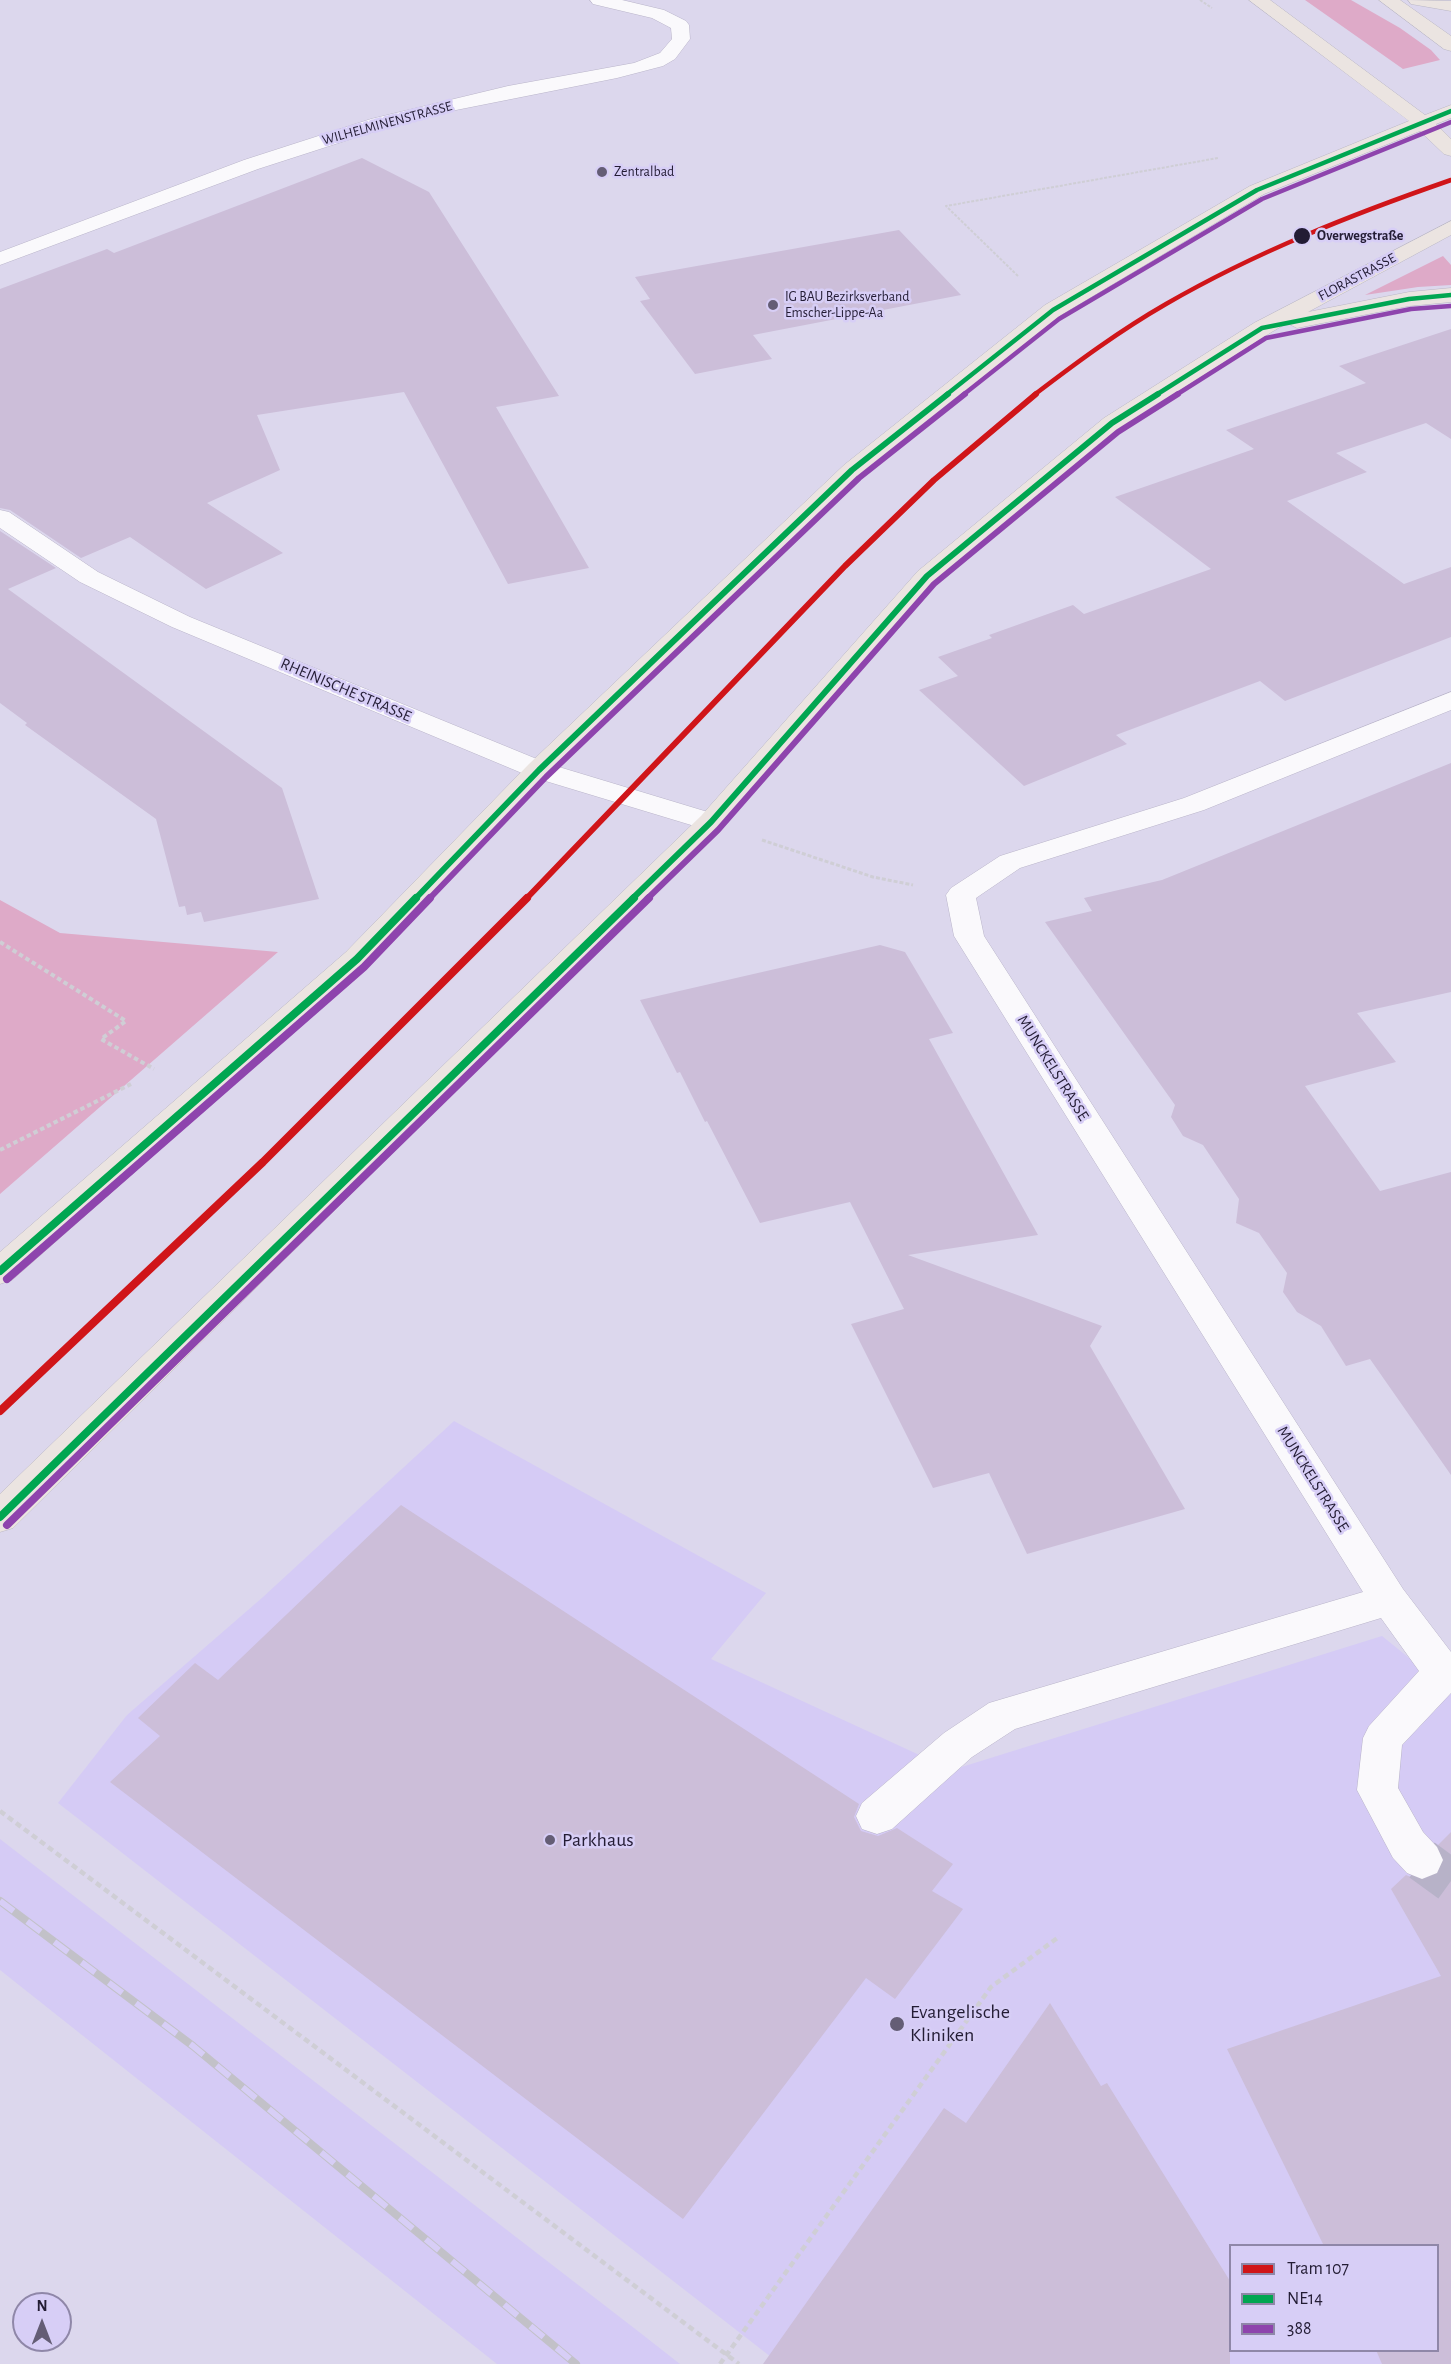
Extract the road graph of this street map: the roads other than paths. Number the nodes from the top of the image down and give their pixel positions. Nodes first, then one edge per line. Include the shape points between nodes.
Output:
1 (599, 0) edge
2 (1258, 0) edge
3 (1388, 0) edge
4 (1417, 0) edge
5 (1451, 6) edge
6 (1451, 45) edge
7 (1451, 111) edge
8 (1422, 122) junction
9 (1451, 150) edge
10 (1451, 227) edge
11 (0, 259) edge
12 (1451, 296) edge
13 (1262, 328) junction
14 (0, 517) edge
15 (1451, 700) edge
16 (539, 770) junction
17 (711, 822) junction
18 (0, 1271) edge
19 (0, 1516) edge
20 (1389, 1600) junction
21 (1447, 1674) edge
22 (877, 1816) dead end
23 (1422, 1860) tunnel mouth

1 - 11 street, WILHELMINENSTRASSE via 658,14 680,25 681,39 666,58 351,132 240,168
2 - 8 main road
3 - 6 main road
4 - 5 main road
7 - 8 main road
8 - 9 main road
8 - 16 main road via 1257,190 1053,310 852,470
10 - 13 main road, FLORASTRASSE
12 - 13 main road, FLORASTRASSE via 1409,299
13 - 17 main road, FLORASTRASSE via 1112,423 927,576
14 - 16 street, RHEINISCHE STRASSE via 89,577 181,622
15 - 20 street, MUNCKELSTRASSE via 1194,804 1010,862 961,895 969,936
16 - 17 street, RHEINISCHE STRASSE
16 - 18 main road via 357,959
17 - 19 main road, FLORASTRASSE
20 - 21 street, MUNCKELSTRASSE
20 - 22 street via 1003,1715 958,1745
21 - 23 street via 1383,1738 1377,1790 1408,1845

